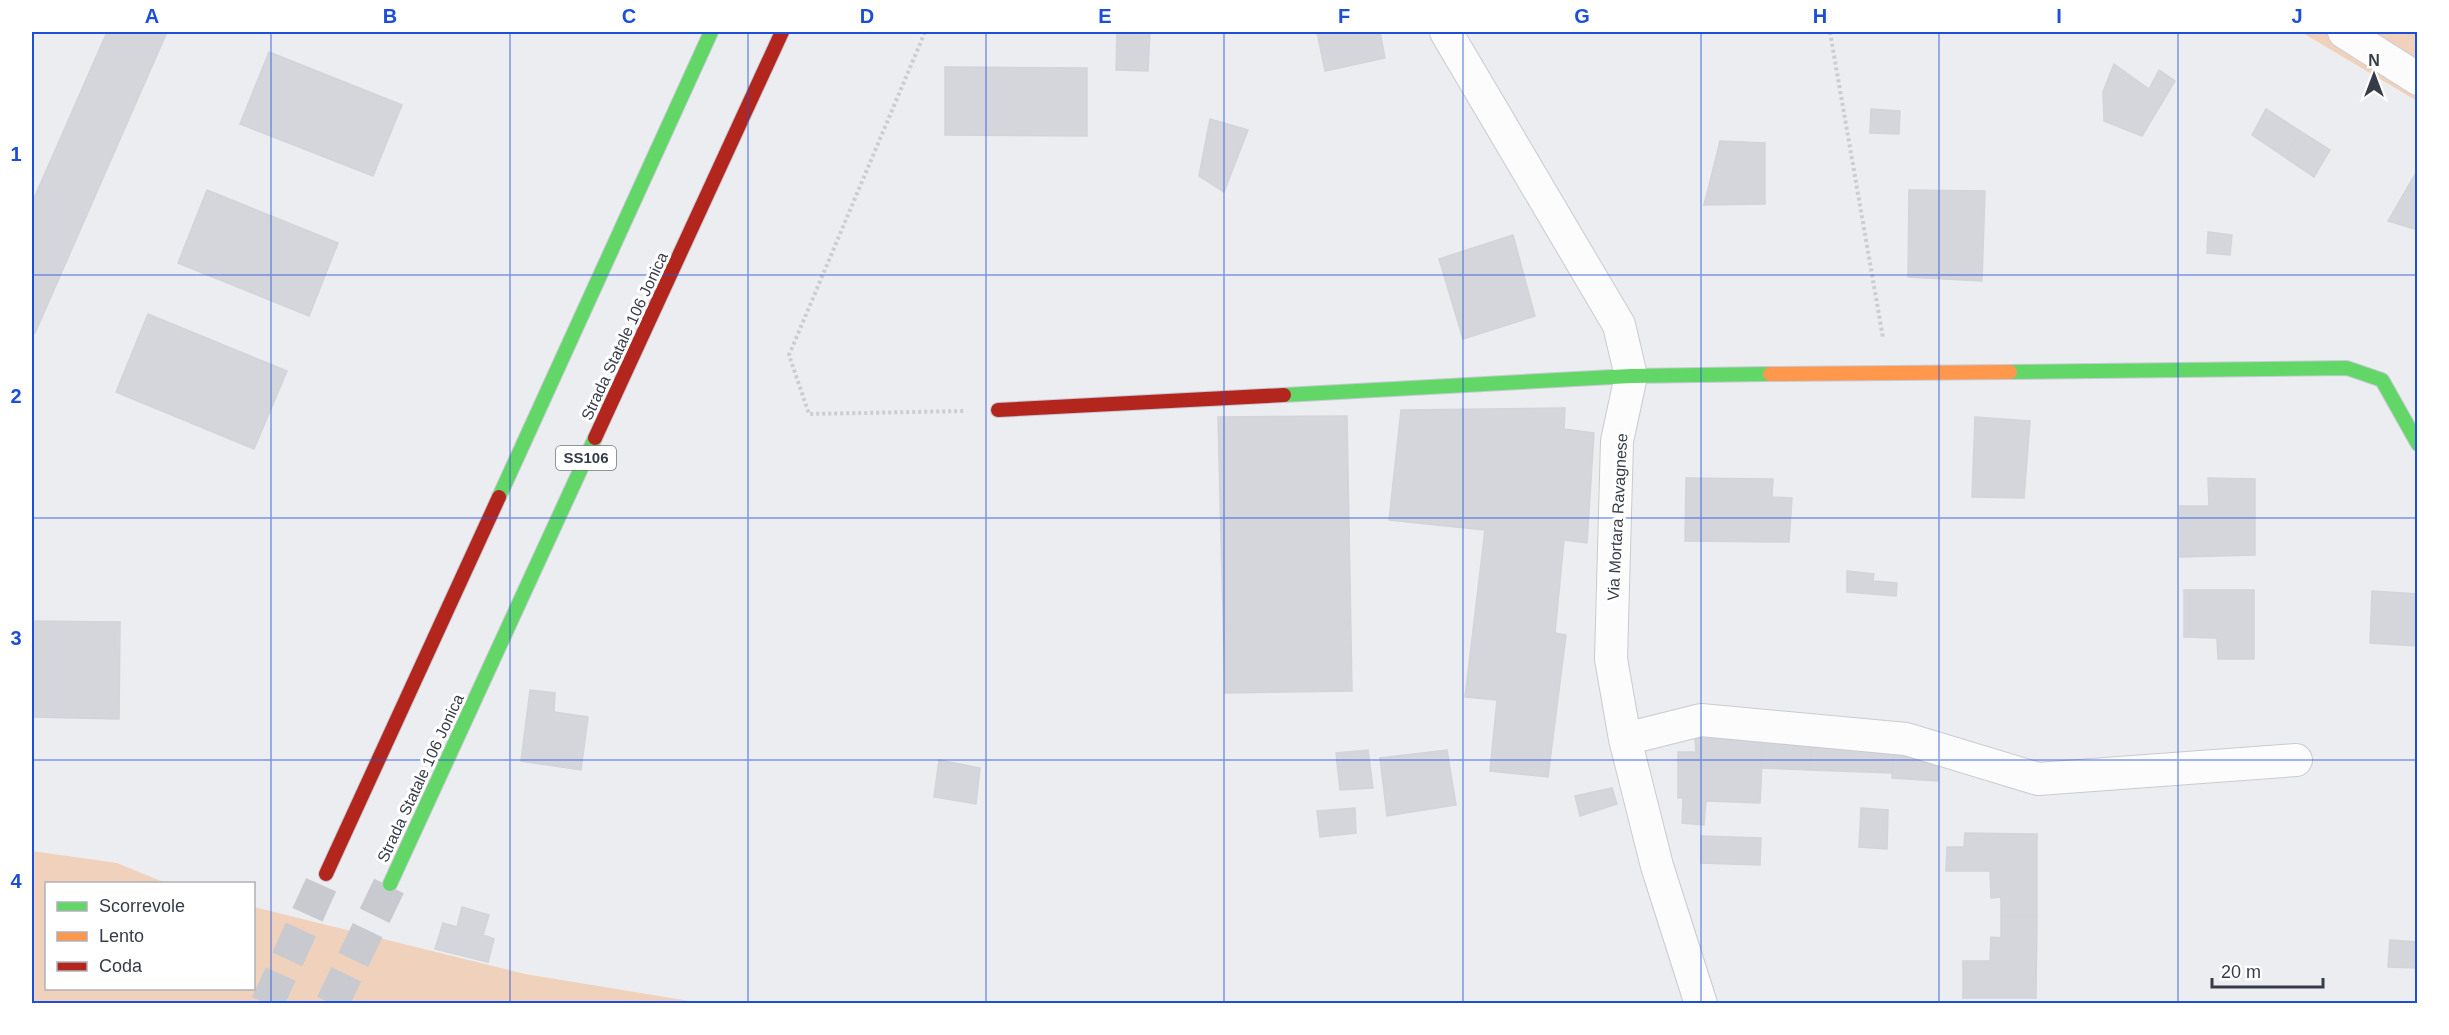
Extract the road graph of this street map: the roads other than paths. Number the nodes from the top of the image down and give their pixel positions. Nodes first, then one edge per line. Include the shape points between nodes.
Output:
1 (711, 32) edge
2 (782, 32) edge
3 (1446, 32) edge
4 (2344, 32) edge
5 (2418, 79) edge
6 (1631, 376) junction
7 (998, 410) road end
8 (2418, 444) edge
9 (1625, 740) junction
10 (2296, 760) dead end
11 (326, 874) tunnel mouth
12 (390, 884) tunnel mouth
13 (1701, 1004) edge

1 - 11 main road
2 - 12 main road, Strada Statale 106 Jonica / SS106
3 - 6 street, Via Mortara Ravagnese via 1619,325
4 - 5 street
6 - 7 main road
6 - 8 main road via 2347,368 2382,380
6 - 9 street, Via Mortara Ravagnese via 1617,441 1611,659
9 - 10 street via 1701,720 1906,740 2038,779
9 - 13 street, Via Mortara Ravagnese via 1657,866

